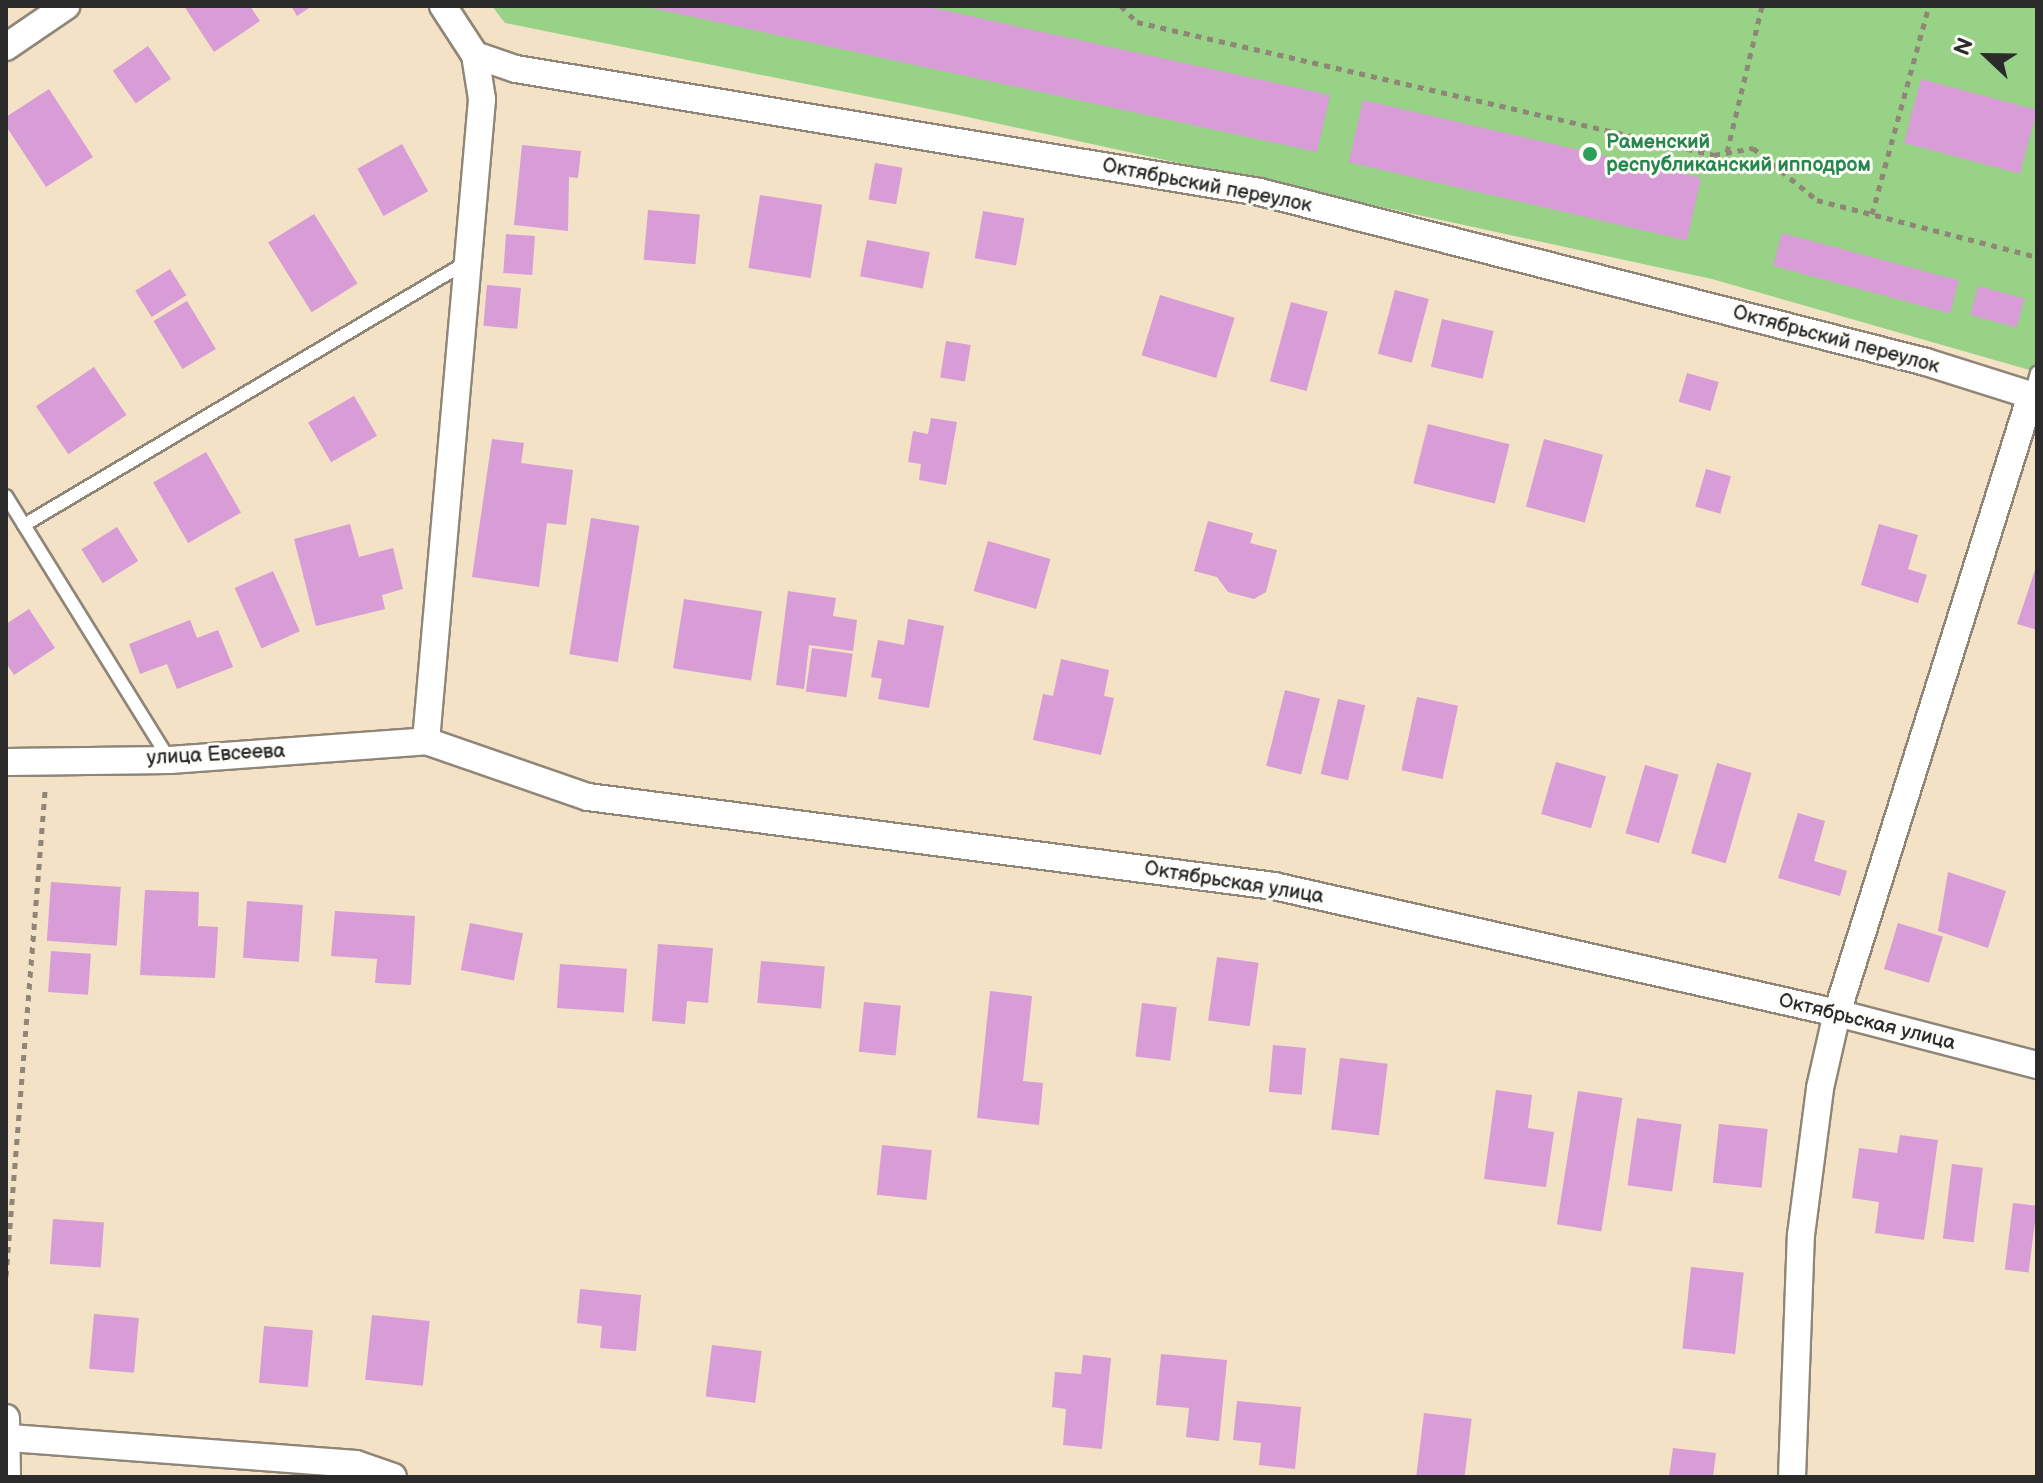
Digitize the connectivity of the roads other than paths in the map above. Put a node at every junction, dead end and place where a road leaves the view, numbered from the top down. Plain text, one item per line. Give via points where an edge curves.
1 (66, 6) edge
2 (443, 6) edge
3 (6, 47) edge
4 (475, 55) junction
5 (470, 260) junction
6 (2035, 389) edge
7 (8, 505) edge
8 (24, 525) junction
9 (426, 741) junction
10 (170, 760) junction
11 (6, 762) edge
12 (1837, 1013) junction
13 (2037, 1065) edge
14 (8, 1428) edge
15 (7, 1477) edge
16 (393, 1477) edge
17 (1792, 1477) edge

1 - 3 street
2 - 4 street
4 - 5 street via 482,99
4 - 6 street, Октябрьский переулок via 516,69 1260,192
5 - 8 lane
5 - 9 street
6 - 12 street
7 - 8 lane
8 - 10 lane
9 - 10 street, улица Евсеева
9 - 12 street, Октябрьская улица via 588,797 1274,886
10 - 11 street, улица Евсеева
12 - 13 street, Октябрьская улица
12 - 17 street via 1811,1134 1801,1235
14 - 15 street
14 - 16 street via 356,1464

